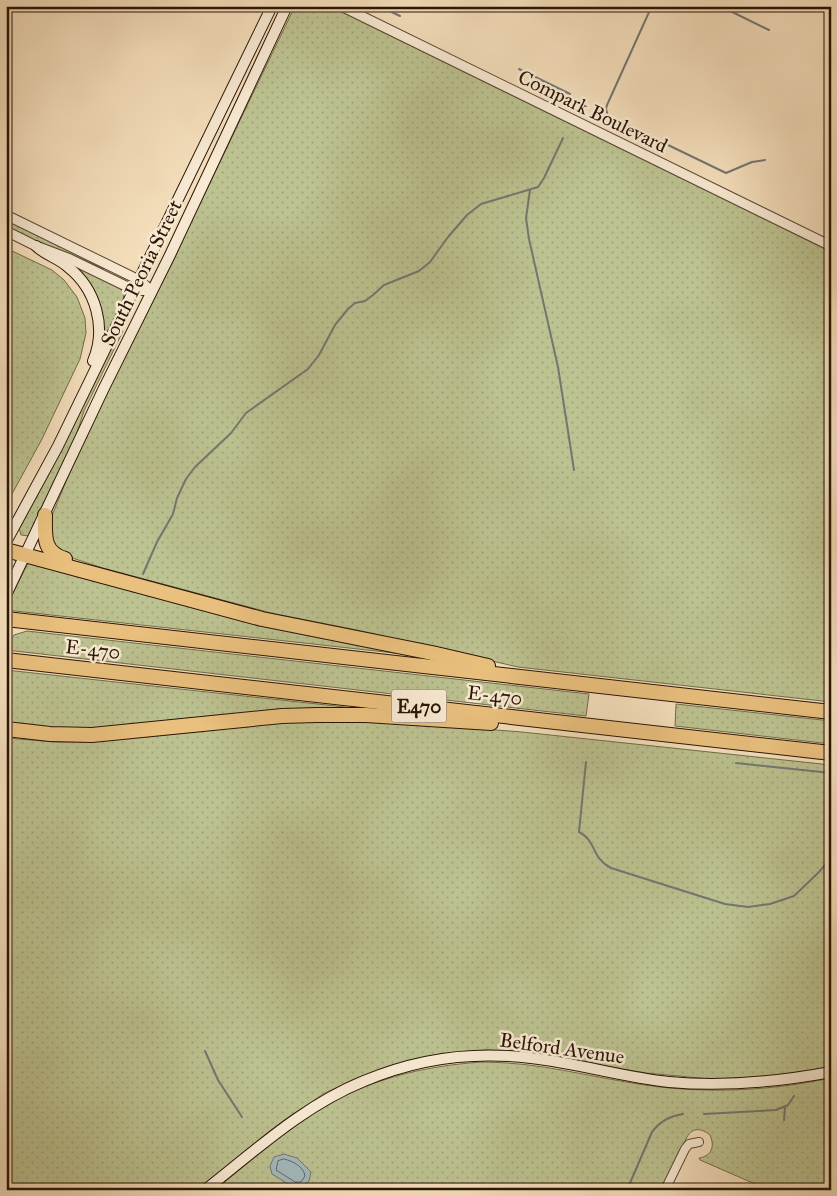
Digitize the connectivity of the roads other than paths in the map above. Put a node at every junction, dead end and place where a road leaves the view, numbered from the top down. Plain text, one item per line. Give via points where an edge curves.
1 (272, 6) edge
2 (287, 6) edge
3 (340, 6) edge
4 (6, 215) edge
5 (6, 232) edge
6 (36, 246) junction
7 (831, 246) edge
8 (139, 280) junction
9 (134, 290) junction
10 (152, 291) junction
11 (86, 390) junction
12 (45, 515) junction
13 (6, 542) edge
14 (6, 550) edge
15 (26, 554) junction
16 (92, 572) junction
17 (6, 595) edge
18 (12, 619) edge
19 (6, 660) edge
20 (554, 681) junction
21 (831, 712) edge
22 (576, 724) junction
23 (6, 729) edge
24 (27, 732) junction
25 (6, 734) edge
26 (831, 753) edge
27 (831, 1072) edge
28 (699, 1142) dead end
29 (205, 1190) edge
30 (665, 1190) edge

1 - 8 main road, South Peoria Street
2 - 10 main road, South Peoria Street
3 - 7 street, Compark Boulevard
4 - 8 street
5 - 6 street
6 - 9 street via 65,256
6 - 11 main road via 77,275 87,287 94,304 98,338 96,353 86,375
8 - 9 main road, South Peoria Street
8 - 10 street
9 - 10 street
9 - 11 main road, South Peoria Street
10 - 12 main road, South Peoria Street
11 - 13 main road, South Peoria Street
12 - 15 main road, South Peoria Street
12 - 16 highway via 45,538 50,550
14 - 15 highway
15 - 16 highway
15 - 17 main road, South Peoria Street
16 - 20 highway via 262,618
18 - 20 highway, E-470 / E470
19 - 22 highway, E-470 / E470
20 - 21 highway, E-470 / E470
22 - 24 highway via 542,728 316,715 92,735
22 - 26 highway, E-470 / E470
23 - 24 highway
24 - 25 highway
27 - 29 main road, Belford Avenue via 781,1081 714,1084 652,1080 518,1056 476,1056 426,1062 381,1074 319,1103
28 - 30 street via 685,1149

